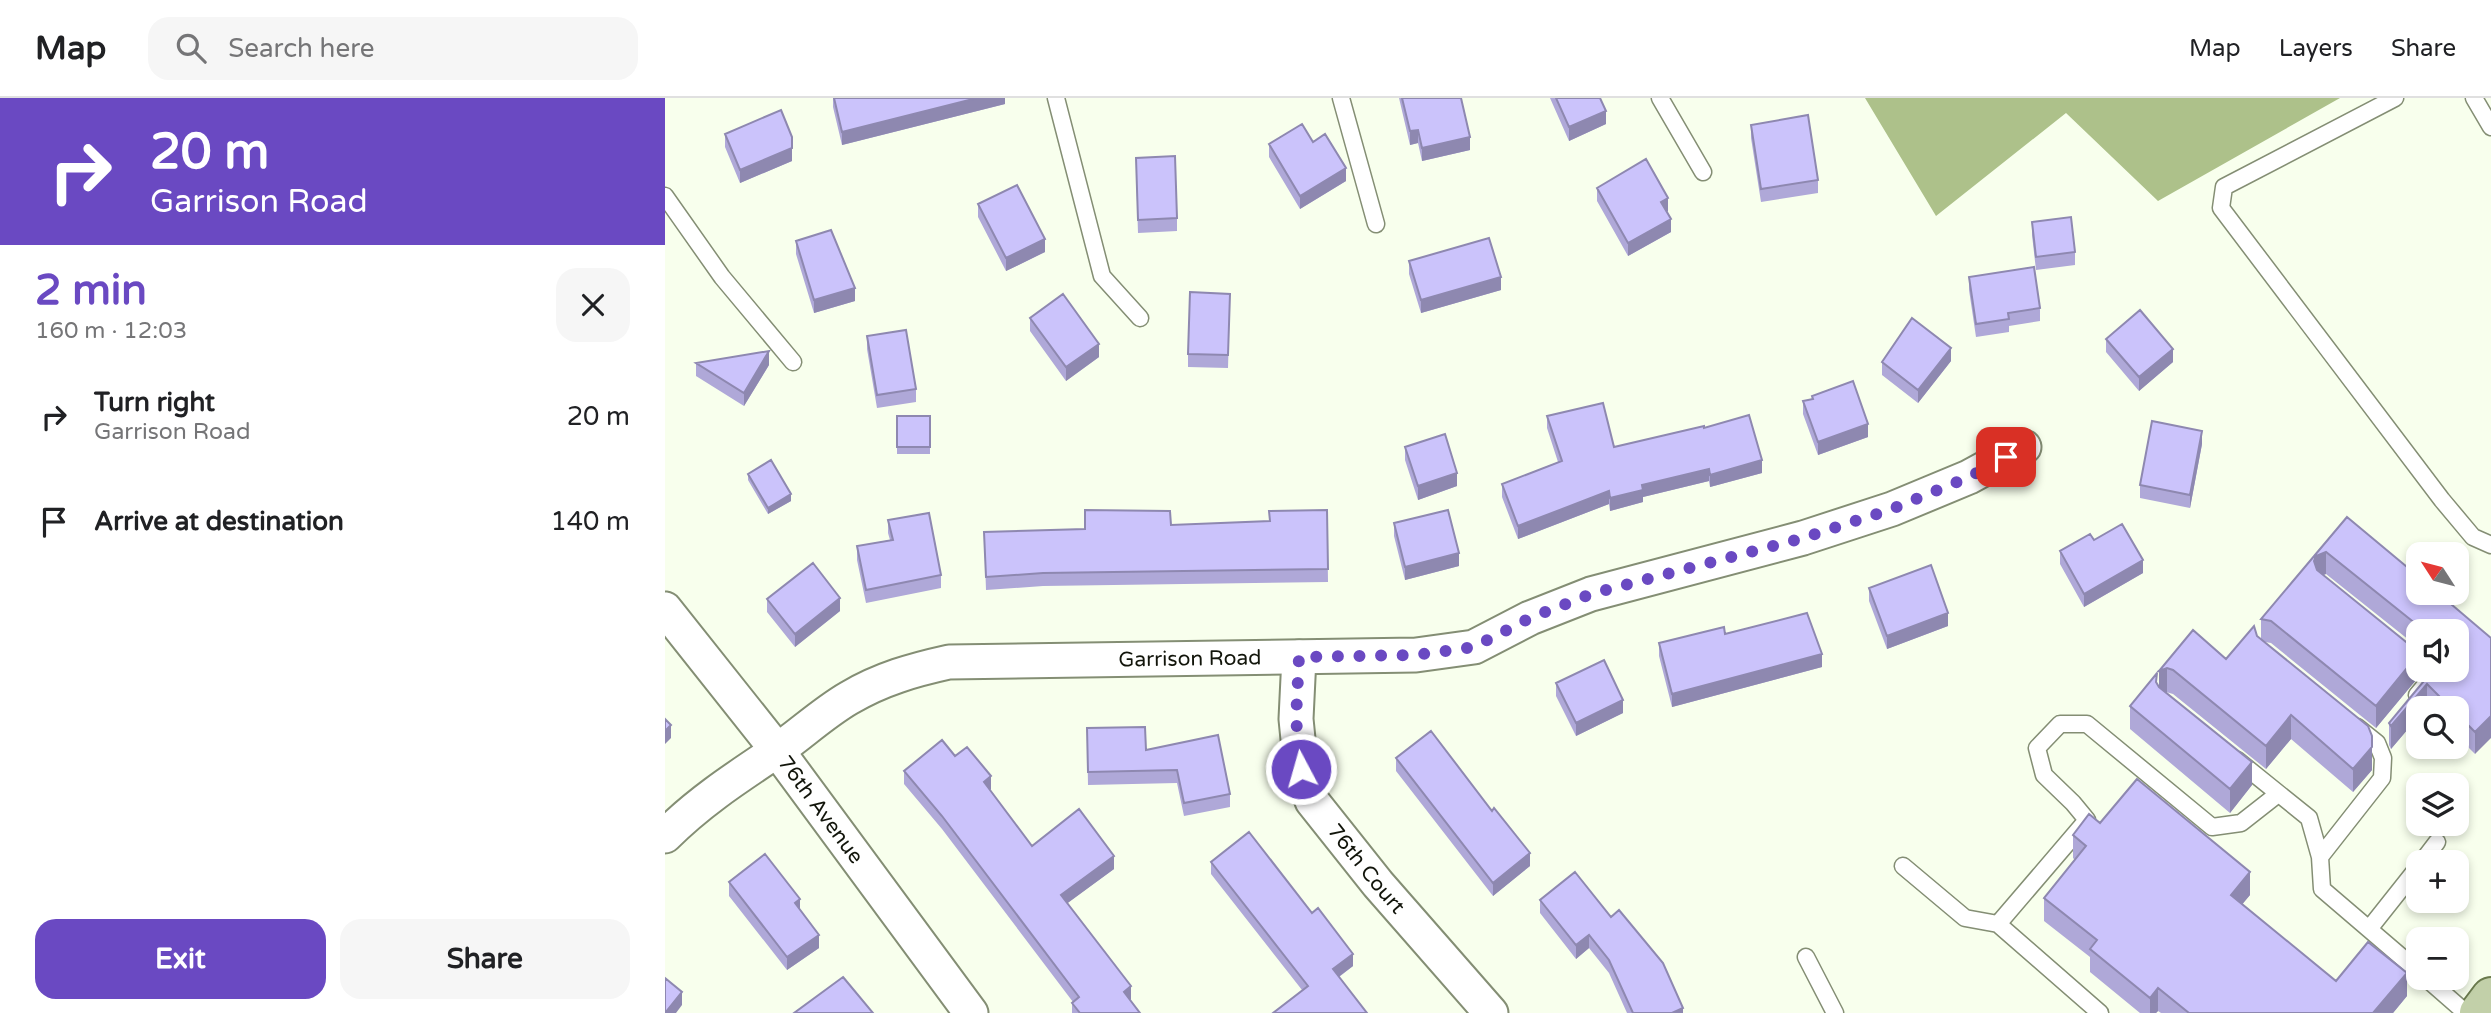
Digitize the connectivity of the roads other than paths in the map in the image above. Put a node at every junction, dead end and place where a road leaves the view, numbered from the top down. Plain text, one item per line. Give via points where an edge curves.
1 (1056, 98) edge
2 (1341, 98) edge
3 (1660, 98) edge
4 (2395, 98) edge
5 (2474, 98) edge
6 (2491, 127) edge
7 (1703, 172) dead end
8 (665, 195) edge
9 (1376, 224) dead end
10 (1140, 318) dead end
11 (793, 362) dead end
12 (2024, 447) dead end
13 (2491, 545) edge
14 (665, 609) edge
15 (1299, 657) junction
16 (2427, 682) edge
17 (2417, 696) edge
18 (2346, 718) edge
19 (777, 750) junction
20 (2228, 752) edge
21 (2278, 794) junction
22 (665, 836) edge
23 (2437, 842) dead end
24 (2431, 850) edge
25 (2320, 857) junction
26 (1903, 866) dead end
27 (2406, 882) edge
28 (1999, 924) junction
29 (2368, 929) junction
30 (1806, 957) dead end
31 (2406, 961) edge
32 (2440, 990) edge
33 (2491, 997) edge
34 (971, 1013) edge
35 (1491, 1013) edge
36 (1835, 1013) edge
37 (2100, 1013) edge
38 (2466, 1013) edge
39 (2479, 1013) edge

1 - 10 lane via 1102,276
2 - 9 lane
3 - 7 lane
4 - 13 lane via 2224,187 2221,208 2442,500 2473,537
5 - 6 lane
8 - 11 lane via 722,277
12 - 15 street, Garrison Road via 1969,477 1892,509 1803,538 1591,594 1474,647 1416,655
14 - 19 street, 76th Avenue
15 - 19 street, Garrison Road via 949,662 899,673 848,698
15 - 35 street, 76th Court via 1296,719 1301,769 1312,801
16 - 17 lane
18 - 25 lane via 2381,738 2382,778
19 - 22 street, Garrison Road via 689,812
19 - 34 street, 76th Avenue
20 - 21 lane
21 - 25 lane via 2309,818
21 - 28 lane via 2241,823 2212,827 2087,724 2060,724 2037,748 2044,775 2087,820
23 - 24 lane
25 - 29 lane via 2322,889
26 - 28 lane via 1965,918
27 - 29 lane
28 - 37 lane
29 - 31 lane
30 - 36 lane
32 - 38 lane
33 - 39 main road

